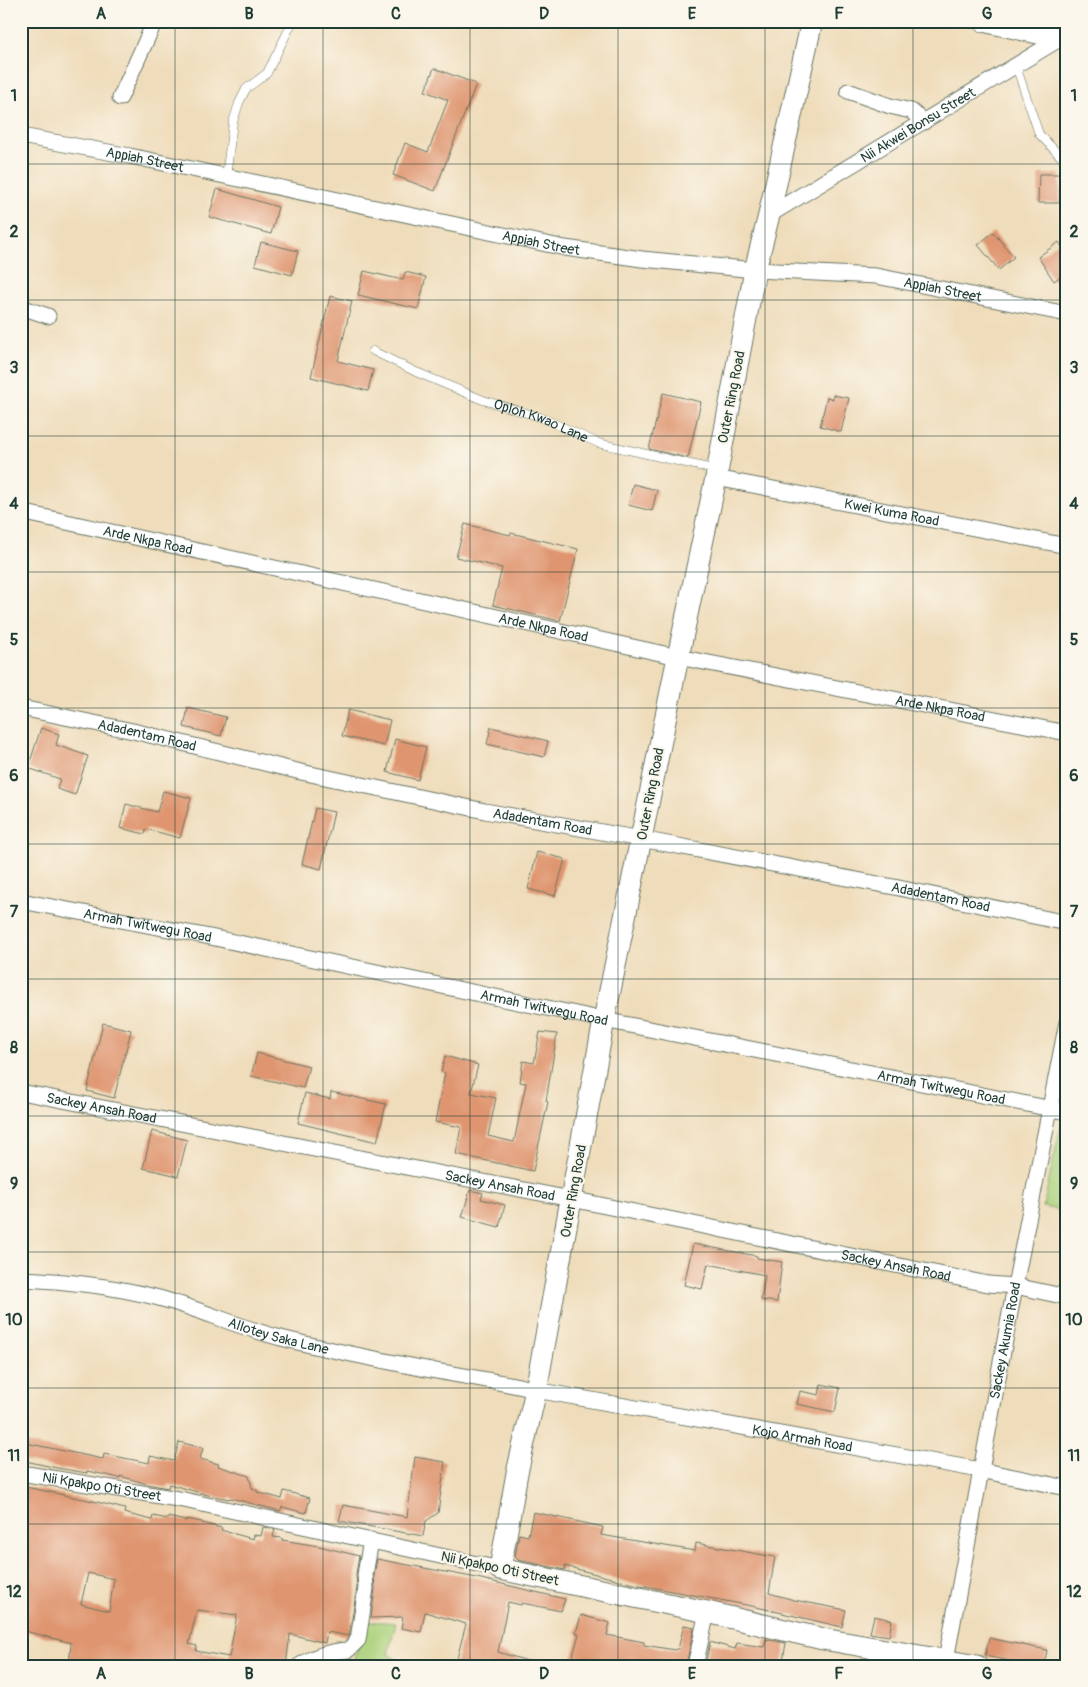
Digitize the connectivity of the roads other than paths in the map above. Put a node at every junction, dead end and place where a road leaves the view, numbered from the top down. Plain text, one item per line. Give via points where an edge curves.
1 (156, 21) edge
2 (292, 21) edge
3 (812, 21) edge
4 (983, 21) edge
5 (1064, 37) edge
6 (1016, 66) junction
7 (848, 91) dead end
8 (120, 98) dead end
9 (924, 122) junction
10 (21, 136) edge
11 (1067, 163) edge
12 (226, 176) junction
13 (769, 215) junction
14 (755, 270) junction
15 (21, 308) edge
16 (1067, 314) edge
17 (48, 316) dead end
18 (373, 351) dead end
19 (717, 474) junction
20 (21, 512) edge
21 (1067, 546) edge
22 (678, 657) junction
23 (21, 708) edge
24 (1067, 733) edge
25 (641, 839) junction
26 (21, 901) edge
27 (1067, 923) edge
28 (604, 1020) junction
29 (1067, 1022) edge
30 (21, 1092) edge
31 (1049, 1109) junction
32 (1067, 1112) edge
33 (571, 1199) junction
34 (21, 1279) edge
35 (1015, 1286) junction
36 (1067, 1296) edge
37 (536, 1390) junction
38 (980, 1470) junction
39 (21, 1473) edge
40 (1067, 1488) edge
41 (371, 1540) junction
42 (500, 1569) junction
43 (707, 1612) junction
44 (946, 1660) junction
45 (299, 1666) edge
46 (695, 1666) edge
47 (977, 1666) edge

1 - 8 street
2 - 12 lane via 267,73 246,89 239,103 233,122
3 - 13 street, Outer Ring Road
4 - 5 street
5 - 6 street, Nii Akwei Bonsu Street
6 - 9 street, Nii Akwei Bonsu Street
6 - 11 lane via 1040,134
7 - 9 street via 911,111
9 - 13 street, Nii Akwei Bonsu Street
10 - 12 street, Appiah Street
12 - 14 street, Appiah Street via 565,248
13 - 14 street, Outer Ring Road
14 - 16 street, Appiah Street via 876,276
14 - 19 street, Outer Ring Road
15 - 17 street
18 - 19 lane, Oploh Kwao Lane via 483,400 540,418 598,443
19 - 21 street, Kwei Kuma Road
19 - 22 street, Outer Ring Road
20 - 22 street, Arde Nkpa Road
22 - 24 street, Arde Nkpa Road
22 - 25 street, Outer Ring Road
23 - 25 street, Adadentam Road via 485,812
25 - 27 street, Adadentam Road
25 - 28 street, Outer Ring Road
26 - 28 street, Armah Twitwegu Road via 210,937
28 - 31 street, Armah Twitwegu Road
28 - 33 street, Outer Ring Road
29 - 31 street, Sackey Akumia Road
30 - 33 street, Sackey Ansah Road
31 - 32 street, Armah Twitwegu Road
31 - 35 street, Sackey Akumia Road
33 - 35 street, Sackey Ansah Road via 988,1284
33 - 37 street, Outer Ring Road
34 - 37 street, Allotey Saka Lane via 107,1286 161,1299 264,1334
35 - 36 street, Sackey Ansah Road
35 - 38 street, Sackey Akumia Road
37 - 38 street, Kojo Armah Road
37 - 42 street, Outer Ring Road
38 - 40 street, Kojo Armah Road
38 - 44 street, Sackey Akumia Road
39 - 41 street, Nii Kpakpo Oti Street via 184,1500
41 - 42 street, Nii Kpakpo Oti Street
41 - 45 street via 358,1640 348,1650 332,1651
42 - 43 street, Nii Kpakpo Oti Street
43 - 44 street, Nii Kpakpo Oti Street via 823,1639
43 - 46 street
44 - 47 street, Nii Kpakpo Oti Street

